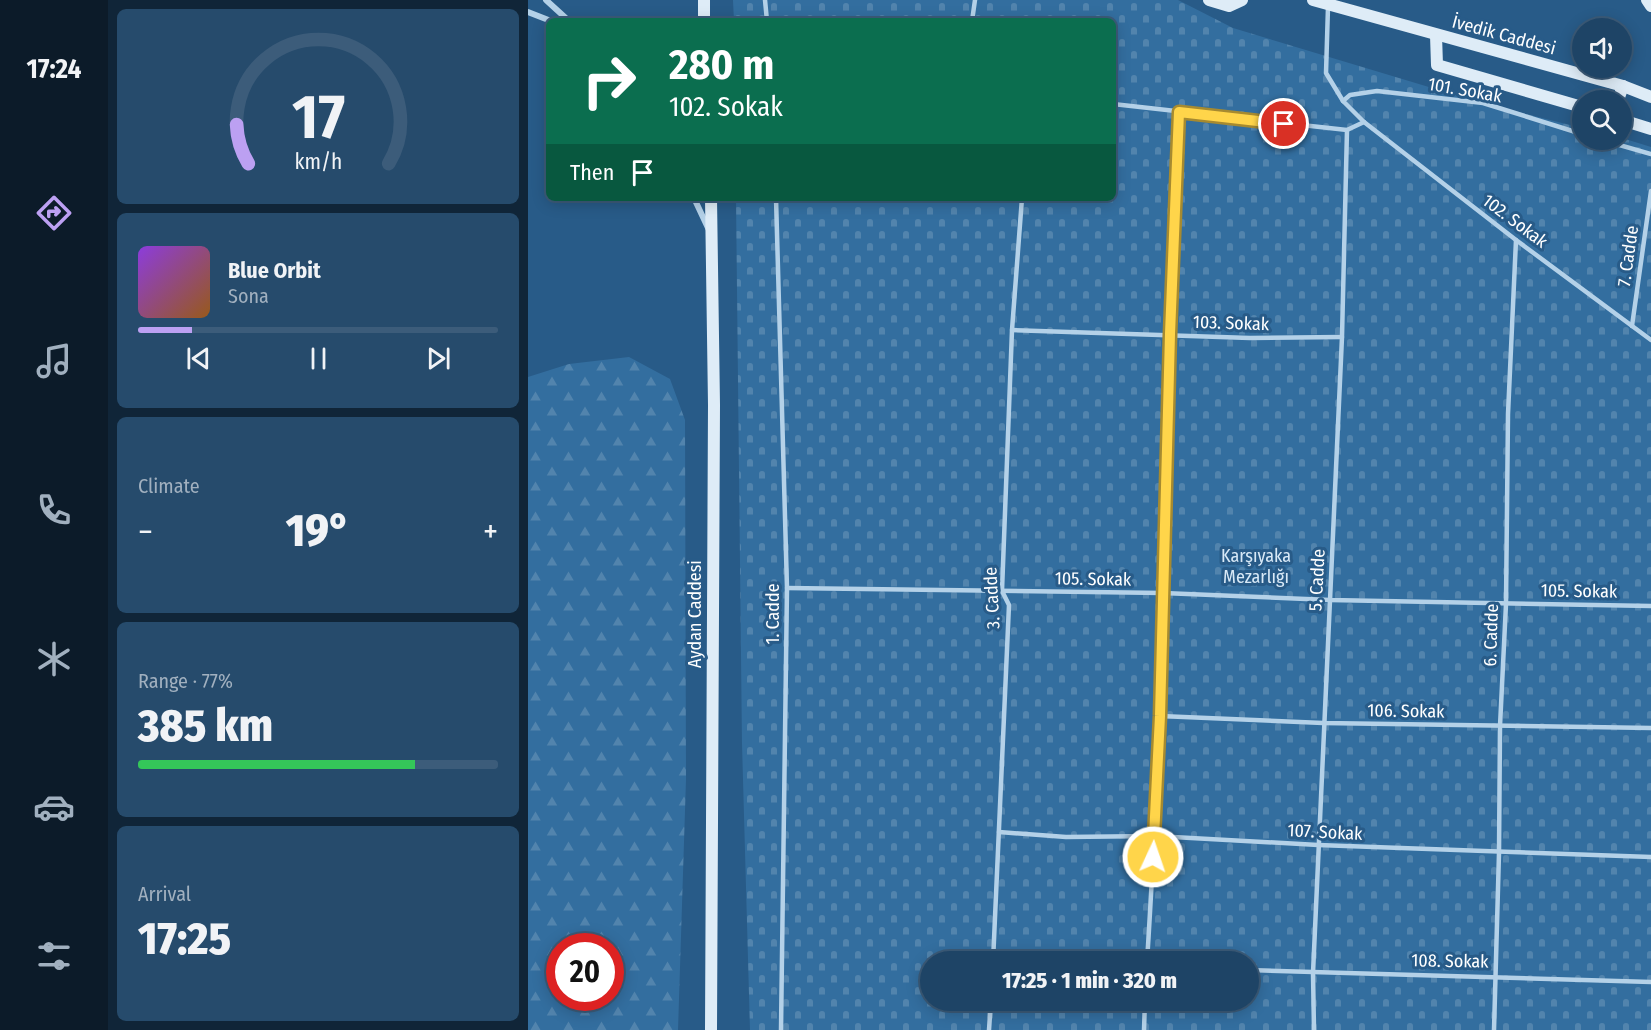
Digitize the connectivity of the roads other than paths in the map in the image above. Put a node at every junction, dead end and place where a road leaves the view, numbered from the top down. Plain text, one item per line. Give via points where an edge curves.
1 (546, 0) edge
2 (704, 0) edge
3 (765, 0) edge
4 (975, 0) edge
5 (1209, 0) edge
6 (1242, 0) edge
7 (1313, 0) edge
8 (1647, 0) edge
9 (1328, 4) junction
10 (1651, 6) edge
11 (528, 12) edge
12 (565, 18) edge
13 (704, 18) edge
14 (767, 18) edge
15 (972, 18) edge
16 (546, 19) edge
17 (1436, 35) junction
18 (1623, 86) junction
19 (1622, 90) edge
20 (1651, 97) edge
21 (1342, 101) junction
22 (1572, 104) edge
23 (1116, 105) edge
24 (1179, 112) junction
25 (1364, 122) junction
26 (1632, 123) edge
27 (1651, 129) edge
28 (1347, 130) junction
29 (1572, 131) edge
30 (1632, 149) edge
31 (1651, 154) edge
32 (1651, 191) edge
33 (695, 201) edge
34 (711, 201) edge
35 (776, 201) edge
36 (1022, 201) edge
37 (712, 236) junction
38 (1516, 240) junction
39 (1632, 326) junction
40 (1012, 330) junction
41 (1170, 334) junction
42 (1342, 337) junction
43 (1651, 340) edge
44 (787, 588) junction
45 (1002, 591) junction
46 (1162, 593) junction
47 (1330, 600) junction
48 (1506, 604) junction
49 (1651, 606) edge
50 (1160, 716) junction
51 (1323, 723) junction
52 (1500, 726) junction
53 (1651, 728) edge
54 (999, 832) junction
55 (1155, 836) junction
56 (1318, 845) junction
57 (1499, 853) junction
58 (1651, 857) edge
59 (993, 951) edge
60 (1148, 951) edge
61 (1259, 971) edge
62 (1313, 973) junction
63 (1496, 976) junction
64 (1651, 982) edge
65 (991, 1011) edge
66 (1145, 1011) edge
67 (711, 1030) edge
68 (781, 1030) edge
69 (990, 1030) edge
70 (1144, 1030) edge
71 (1314, 1030) edge
72 (1494, 1030) edge

1 - 12 street
2 - 13 street
3 - 14 lane
4 - 15 lane
5 - 6 street via 1229,6
7 - 9 street, İvedik Caddesi
8 - 10 street
9 - 17 street, İvedik Caddesi
9 - 21 lane, 102. Sokak via 1326,73
11 - 16 street
17 - 18 street, İvedik Caddesi
17 - 22 street via 1437,65
18 - 19 street
18 - 20 street, İvedik Caddesi
21 - 25 lane, 102. Sokak
21 - 29 lane, 101. Sokak via 1350,95 1377,91 1482,103
23 - 24 lane
24 - 28 lane
24 - 41 lane
25 - 28 lane
25 - 38 lane, 102. Sokak
26 - 27 street
28 - 42 lane, 5. Cadde
30 - 31 lane
32 - 39 lane, 7. Cadde
33 - 37 street
34 - 37 street, Aydan Caddesi
35 - 44 lane, 1. Cadde
36 - 40 lane, 3. Cadde
37 - 67 street, Aydan Caddesi
38 - 39 lane, 102. Sokak
38 - 48 lane, 6. Cadde via 1508,414
39 - 43 lane, 102. Sokak
40 - 41 lane, 103. Sokak
40 - 45 lane, 3. Cadde
41 - 42 lane, 103. Sokak
41 - 46 lane
42 - 47 lane, 5. Cadde
44 - 45 lane, 105. Sokak
44 - 68 lane, 1. Cadde
45 - 46 lane, 105. Sokak
45 - 54 lane, 3. Cadde via 1009,604
46 - 47 lane, 105. Sokak
46 - 50 lane
47 - 48 lane, 105. Sokak
47 - 51 lane, 5. Cadde
48 - 49 lane, 105. Sokak
48 - 52 lane, 6. Cadde
50 - 51 lane, 106. Sokak
50 - 55 lane
51 - 52 lane, 106. Sokak
51 - 56 lane, 5. Cadde
52 - 53 lane, 106. Sokak
52 - 57 lane, 6. Cadde
54 - 55 lane, 107. Sokak via 1066,837
54 - 59 lane, 3. Cadde
55 - 56 lane, 107. Sokak
55 - 60 lane
56 - 57 lane, 107. Sokak
56 - 62 lane, 5. Cadde
57 - 58 lane, 107. Sokak
57 - 63 lane, 6. Cadde
61 - 62 lane, 108. Sokak
62 - 63 lane, 108. Sokak
62 - 71 lane, 5. Cadde
63 - 64 lane, 108. Sokak
63 - 72 lane, 6. Cadde
65 - 69 lane
66 - 70 lane

